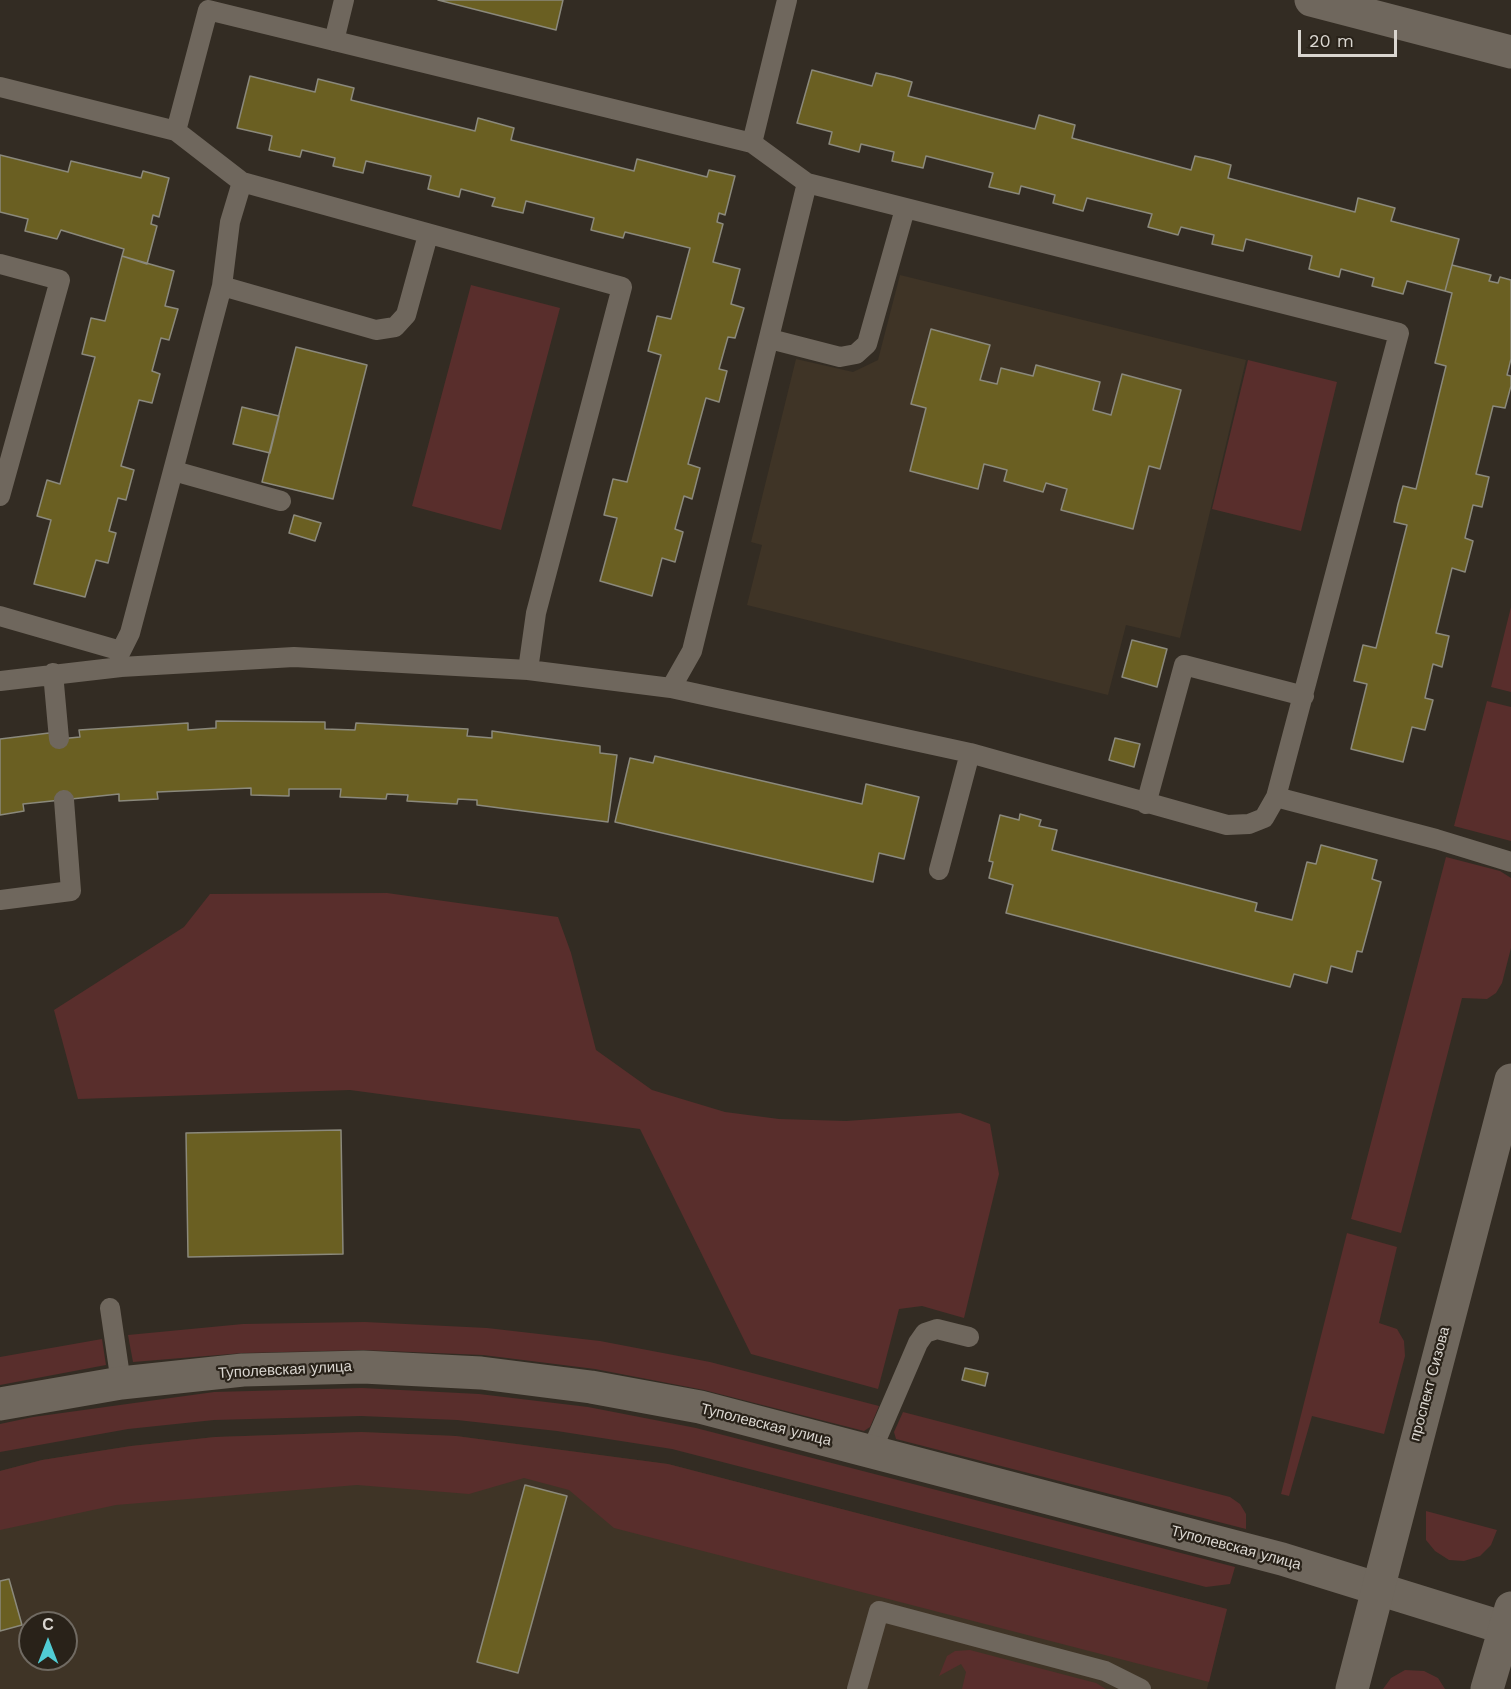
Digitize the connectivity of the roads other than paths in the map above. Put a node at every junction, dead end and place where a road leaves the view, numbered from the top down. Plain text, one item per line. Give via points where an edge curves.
1 (344, 0) edge
2 (787, 0) edge
3 (1311, 0) edge
4 (334, 41) junction
5 (1511, 52) edge
6 (0, 87) edge
7 (176, 131) junction
8 (752, 143) junction
9 (242, 182) junction
10 (807, 183) junction
11 (905, 209) junction
12 (428, 235) junction
13 (0, 264) edge
14 (222, 286) junction
15 (770, 339) junction
16 (174, 471) junction
17 (3, 472) edge
18 (0, 496) edge
19 (281, 501) dead end
20 (0, 616) edge
21 (121, 659) junction
22 (528, 670) junction
23 (53, 673) junction
24 (0, 681) edge
25 (671, 688) junction
26 (1304, 696) junction
27 (58, 739) dead end
28 (970, 753) junction
29 (1276, 797) junction
30 (64, 800) dead end
31 (1146, 804) junction
32 (1511, 862) edge
33 (939, 870) dead end
34 (0, 900) edge
35 (1511, 1080) edge
36 (110, 1308) dead end
37 (969, 1337) dead end
38 (121, 1383) junction
39 (0, 1404) edge
40 (871, 1452) junction
41 (1377, 1589) junction
42 (1509, 1622) edge
43 (857, 1689) edge
44 (1141, 1689) edge
45 (1352, 1689) edge
46 (1487, 1689) edge

1 - 4 lane
2 - 8 lane
3 - 5 street
4 - 7 lane via 208,10
4 - 8 lane
6 - 7 lane
7 - 9 lane
8 - 10 lane
9 - 12 lane
9 - 14 lane via 230,222
10 - 11 lane
10 - 15 lane
11 - 15 lane via 867,344 856,354 840,357
11 - 26 lane via 1399,333
12 - 14 lane via 406,315 395,327 376,330
12 - 22 lane via 622,287 536,613
13 - 17 lane via 60,280
14 - 16 lane
15 - 25 lane via 692,651
16 - 19 lane
16 - 21 lane
17 - 18 lane
20 - 21 lane
21 - 22 lane via 294,657
21 - 23 lane
22 - 25 lane
23 - 24 lane
23 - 27 lane
25 - 28 lane
26 - 29 lane
26 - 31 lane via 1184,665
28 - 31 lane
28 - 33 lane
29 - 31 lane via 1264,818 1249,824 1227,825
29 - 32 lane
30 - 34 lane via 71,891
35 - 41 street, проспект Сизова
36 - 38 lane
37 - 40 lane via 937,1329 925,1333
38 - 39 street, Туполевская улица
38 - 40 street, Туполевская улица via 243,1370 363,1366 481,1373 591,1387 700,1407
40 - 41 street, Туполевская улица via 1282,1559
41 - 42 street, Туполевская улица
41 - 45 street, проспект Сизова
42 - 46 street
43 - 44 lane via 879,1611 1105,1671

